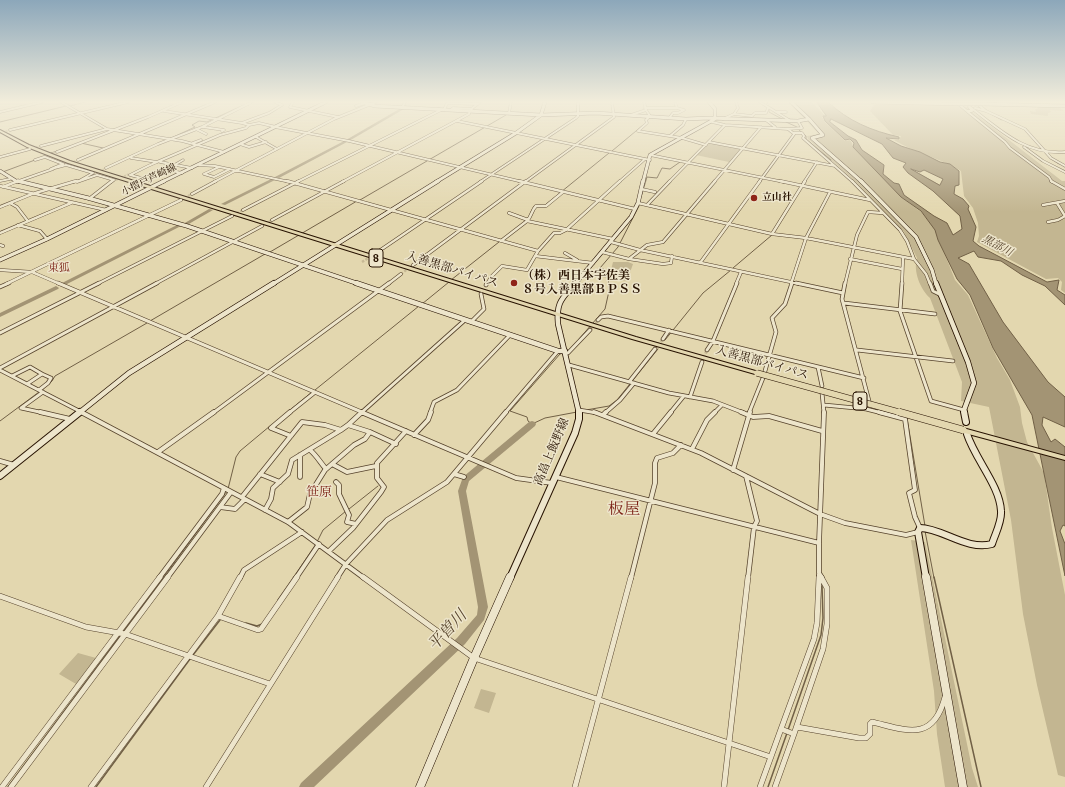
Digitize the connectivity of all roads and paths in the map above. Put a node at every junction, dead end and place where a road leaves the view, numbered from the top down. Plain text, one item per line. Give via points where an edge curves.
1 (14, 139) edge
2 (69, 139) edge
3 (91, 139) edge
4 (130, 139) edge
5 (170, 139) joint
6 (211, 139) edge
7 (252, 139) edge
8 (259, 139) edge
9 (298, 139) edge
10 (332, 139) edge
11 (385, 139) edge
12 (424, 139) edge
13 (507, 139) edge
14 (545, 139) joint
15 (585, 139) edge
16 (681, 139) edge
17 (684, 139) edge
18 (712, 139) edge
19 (751, 139) edge
20 (791, 139) edge
21 (805, 139) edge
22 (813, 139) edge
23 (1001, 139) edge
24 (1014, 139) edge
25 (1034, 139) edge
26 (201, 140) dead end
27 (1017, 141) junction
28 (266, 142) junction
29 (709, 142) junction
30 (192, 143) junction
31 (240, 144) junction
32 (197, 145) junction
33 (576, 145) junction
34 (706, 145) junction
35 (41, 146) tunnel mouth
36 (370, 146) junction
37 (30, 149) tunnel mouth
38 (277, 149) junction
39 (743, 149) junction
40 (57, 152) tunnel mouth
41 (224, 152) junction
42 (1046, 152) junction
43 (1065, 152) edge
44 (397, 153) junction
45 (650, 155) junction
46 (779, 155) junction
47 (0, 157) edge
48 (44, 157) dead end
49 (128, 158) junction
50 (644, 159) junction
51 (78, 160) tunnel mouth
52 (183, 160) dead end
53 (650, 160) junction
54 (158, 162) junction
55 (817, 162) junction
56 (688, 163) junction
57 (68, 164) tunnel mouth
58 (176, 164) junction
59 (199, 164) junction
60 (148, 166) junction
61 (836, 166) junction
62 (1065, 166) edge
63 (219, 167) junction
64 (106, 168) tunnel mouth
65 (192, 168) junction
66 (459, 168) junction
67 (51, 169) junction
68 (230, 169) junction
69 (166, 170) junction
70 (236, 170) junction
71 (0, 171) edge
72 (725, 171) junction
73 (1065, 172) edge
74 (97, 173) tunnel mouth
75 (182, 173) junction
76 (129, 174) tunnel mouth
77 (492, 175) junction
78 (761, 178) junction
79 (10, 179) junction
80 (116, 180) tunnel mouth
81 (0, 181) edge
82 (16, 181) junction
83 (77, 182) junction
84 (525, 183) junction
85 (295, 184) junction
86 (802, 186) junction
87 (1, 187) edge
88 (104, 188) junction
89 (152, 188) junction
90 (50, 189) junction
91 (1065, 190) edge
92 (642, 191) junction
93 (325, 192) junction
94 (563, 192) junction
95 (655, 192) dead end
96 (830, 192) junction
97 (32, 194) junction
98 (192, 194) tunnel mouth
99 (88, 198) junction
100 (182, 200) tunnel mouth
101 (598, 200) junction
102 (872, 201) junction
103 (1065, 201) edge
104 (10, 203) junction
105 (72, 203) junction
106 (77, 203) junction
107 (638, 203) junction
108 (1057, 203) junction
109 (647, 205) junction
110 (1043, 205) dead end
111 (113, 206) junction
112 (0, 208) edge
113 (635, 209) junction
114 (106, 210) junction
115 (243, 210) tunnel mouth
116 (391, 210) junction
117 (509, 213) dead end
118 (687, 214) junction
119 (884, 214) junction
120 (150, 216) junction
121 (232, 216) tunnel mouth
122 (1065, 217) edge
123 (27, 220) junction
124 (272, 220) tunnel mouth
125 (425, 220) junction
126 (527, 220) junction
127 (1048, 222) dead end
128 (729, 224) junction
129 (18, 225) junction
130 (262, 226) tunnel mouth
131 (461, 230) junction
132 (566, 230) junction
133 (201, 231) junction
134 (0, 233) edge
135 (772, 234) junction
136 (806, 238) junction
137 (47, 239) junction
138 (501, 241) junction
139 (612, 241) junction
140 (232, 242) junction
141 (335, 245) junction
142 (854, 248) junction
143 (640, 250) junction
144 (379, 251) tunnel mouth
145 (538, 251) junction
146 (602, 252) junction
147 (565, 253) dead end
148 (535, 256) junction
149 (672, 256) junction
150 (903, 257) junction
151 (629, 259) junction
152 (850, 259) junction
153 (914, 259) junction
154 (0, 260) edge
155 (578, 261) junction
156 (593, 263) junction
157 (700, 263) junction
158 (303, 265) junction
159 (413, 265) tunnel mouth
160 (0, 270) edge
161 (902, 270) junction
162 (32, 272) junction
163 (741, 272) junction
164 (401, 274) tunnel mouth
165 (792, 282) junction
166 (486, 285) dead end
167 (0, 287) edge
168 (378, 291) junction
169 (80, 292) junction
170 (843, 293) junction
171 (481, 294) dead end
172 (939, 294) junction
173 (844, 303) junction
174 (113, 306) junction
175 (900, 311) junction
176 (556, 314) junction
177 (935, 314) dead end
178 (465, 320) junction
179 (598, 320) tunnel mouth
180 (471, 322) junction
181 (590, 330) tunnel mouth
182 (669, 330) junction
183 (0, 333) edge
184 (510, 335) junction
185 (186, 337) junction
186 (663, 339) tunnel mouth
187 (713, 341) junction
188 (654, 349) tunnel mouth
189 (707, 350) tunnel mouth
190 (857, 350) junction
191 (558, 351) junction
192 (565, 352) junction
193 (770, 355) junction
194 (917, 357) junction
195 (953, 361) dead end
196 (702, 362) tunnel mouth
197 (569, 365) junction
198 (818, 367) junction
199 (0, 369) edge
200 (765, 371) dead end
201 (267, 372) junction
202 (42, 374) junction
203 (12, 376) junction
204 (763, 378) dead end
205 (864, 378) junction
206 (632, 383) junction
207 (28, 384) junction
208 (822, 386) dead end
209 (41, 391) junction
210 (314, 393) junction
211 (822, 394) dead end
212 (683, 397) junction
213 (690, 397) junction
214 (869, 401) dead end
215 (722, 405) junction
216 (824, 405) junction
217 (579, 410) junction
218 (964, 410) junction
219 (80, 411) junction
220 (361, 412) junction
221 (603, 415) junction
222 (749, 415) junction
223 (70, 419) junction
224 (966, 422) dead end
225 (348, 425) junction
226 (341, 430) junction
227 (406, 431) junction
228 (822, 431) junction
229 (370, 432) junction
230 (965, 432) junction
231 (414, 434) junction
232 (653, 434) junction
233 (291, 436) junction
234 (396, 444) junction
235 (681, 445) junction
236 (692, 449) junction
237 (310, 450) junction
238 (158, 452) junction
239 (300, 455) junction
240 (468, 457) junction
241 (1065, 458) edge
242 (0, 461) edge
243 (332, 464) junction
244 (14, 465) junction
245 (376, 466) junction
246 (326, 470) junction
247 (733, 470) junction
248 (260, 474) junction
249 (454, 474) junction
250 (0, 476) edge
251 (746, 476) junction
252 (300, 477) dead end
253 (464, 477) dead end
254 (554, 480) junction
255 (280, 482) junction
256 (336, 482) dead end
257 (224, 488) junction
258 (231, 492) junction
259 (244, 498) junction
260 (651, 502) junction
261 (220, 507) junction
262 (265, 510) junction
263 (820, 514) junction
264 (288, 522) junction
265 (356, 524) junction
266 (754, 527) junction
267 (919, 530) junction
268 (302, 532) junction
269 (818, 543) junction
270 (319, 544) junction
271 (329, 551) junction
272 (346, 564) junction
273 (819, 573) junction
274 (0, 596) edge
275 (218, 616) junction
276 (118, 633) junction
277 (125, 634) junction
278 (188, 656) junction
279 (474, 658) junction
280 (270, 684) junction
281 (946, 690) junction
282 (598, 700) junction
283 (797, 727) junction
284 (781, 729) junction
285 (794, 734) junction
286 (729, 744) junction
287 (770, 757) junction
288 (2, 787) edge
289 (11, 787) edge
290 (91, 787) edge
291 (206, 787) edge
292 (420, 787) edge
293 (575, 787) edge
294 (724, 787) edge
295 (760, 787) edge
296 (775, 787) edge
297 (963, 787) edge

1 - 89 highway, 入善黒部バイパス / 8 via 52,156
2 - 35 street
3 - 40 street
4 - 51 street
5 - 30 street
5 - 49 street
6 - 32 street
7 - 31 street, 小摺戸芦崎線
8 - 28 street
9 - 38 street
10 - 36 street
11 - 36 street
12 - 44 street
13 - 66 street
14 - 33 street
14 - 77 street
15 - 33 street
16 - 45 street
17 - 34 street
18 - 29 street
19 - 39 street
20 - 46 street
21 - 61 street
22 - 172 street via 873,192 916,237 932,270
23 - 91 street via 1049,177 1052,183
24 - 27 street
25 - 42 street
26 - 30 street
27 - 42 street via 1031,149
27 - 73 street via 1043,161
28 - 31 street via 249,146
28 - 38 street
29 - 34 street
29 - 39 street
30 - 32 street
31 - 41 street, 小摺戸芦崎線
32 - 41 street
32 - 54 street
33 - 50 street
33 - 84 street
34 - 56 street
36 - 44 street
36 - 85 street
37 - 47 street
38 - 70 street
39 - 46 street
39 - 72 street
41 - 59 street, 小摺戸芦崎線
42 - 43 street
42 - 62 street
44 - 66 street
44 - 93 street
45 - 53 street
45 - 56 street
46 - 55 street
46 - 78 street
48 - 67 street via 35,160 45,157 63,164
49 - 54 street
49 - 64 street
50 - 53 street
50 - 101 street
52 - 58 street
53 - 92 street
54 - 58 street
54 - 60 street
55 - 61 street
55 - 86 street
56 - 72 street
56 - 109 street
57 - 67 street
58 - 65 street
58 - 69 street
59 - 63 street
59 - 65 street, 小摺戸芦崎線
60 - 69 street via 130,175 147,180
60 - 76 street
61 - 102 street
63 - 68 street
63 - 68 street via 204,174 214,177
65 - 75 street, 小摺戸芦崎線
66 - 77 street
66 - 116 street
67 - 82 street
67 - 83 street via 66,165 93,173
68 - 70 street
69 - 75 street
70 - 85 street
70 - 98 street
71 - 79 street
72 - 78 street
72 - 118 street
74 - 83 street
75 - 89 street, 小摺戸芦崎線
77 - 84 street
77 - 125 street
78 - 86 street
78 - 128 street
79 - 81 street
79 - 82 street
80 - 88 street
82 - 87 street
82 - 90 street
83 - 88 street via 97,175 114,180
83 - 90 street
84 - 94 street
84 - 131 street
85 - 93 street
85 - 115 street
86 - 96 street
86 - 135 street
87 - 97 street
88 - 99 street
89 - 111 street, 小摺戸芦崎線
89 - 141 highway, 入善黒部バイパス / 8
90 - 97 street
90 - 99 street
92 - 95 street
92 - 107 street
93 - 116 street
93 - 124 street
94 - 101 street
94 - 126 street via 546,206 533,208 531,217
96 - 102 street
96 - 136 street
97 - 104 street
97 - 105 street
99 - 106 street
99 - 111 street
100 - 120 street
101 - 113 street
101 - 132 street
102 - 119 street
103 - 108 street
104 - 112 street
104 - 123 street via 17,207
105 - 106 street
105 - 123 street
106 - 114 street
107 - 109 street
107 - 113 street
108 - 110 street
108 - 122 street
109 - 118 street
111 - 114 street, 小摺戸芦崎線
111 - 120 street
113 - 139 street
114 - 137 street, 小摺戸芦崎線
116 - 125 street
116 - 141 street
117 - 126 street
118 - 128 street
118 - 143 street via 663,242 647,245
119 - 142 street via 868,212
119 - 153 street via 903,236
120 - 133 street
120 - 162 street
121 - 133 street
122 - 127 street
123 - 129 street
125 - 131 street
125 - 144 street
126 - 132 street
126 - 138 street
128 - 135 street
128 - 157 street
129 - 134 street
129 - 137 street via 40,231
130 - 140 street
131 - 138 street
131 - 159 street
132 - 139 street
132 - 145 street via 554,233
133 - 140 street
133 - 169 street
135 - 136 street
136 - 142 street
136 - 165 street
137 - 154 street, 小摺戸芦崎線
138 - 145 street
139 - 143 street
139 - 146 street
140 - 158 street
140 - 174 street
141 - 158 street
141 - 176 highway, 入善黒部バイパス / 8
142 - 150 street
142 - 152 street
143 - 149 street
143 - 151 street
145 - 148 street
146 - 151 street
146 - 156 street
147 - 155 street
148 - 155 street
148 - 166 street via 532,265 526,270 502,266
149 - 151 street via 671,263 663,264
149 - 157 street
150 - 153 street
150 - 161 street
152 - 161 street
152 - 170 street
153 - 172 street via 926,274 933,291
155 - 156 street
156 - 176 street via 562,300
157 - 163 street
158 - 168 street
158 - 185 street
160 - 162 street
161 - 175 street
162 - 167 street
162 - 169 street
163 - 165 street
163 - 187 street
164 - 168 street
165 - 170 street
165 - 193 street via 785,304 772,318 776,332
168 - 178 street
168 - 201 street
169 - 174 street
169 - 183 street
170 - 173 street
171 - 180 street via 484,309
172 - 218 street via 968,362 974,383
173 - 175 street
173 - 190 street
174 - 185 street
174 - 199 street
175 - 177 street
175 - 194 street
176 - 192 street, 高畠上飯野線
176 - 230 highway, 入善黒部バイパス / 8, bridge
178 - 180 street
178 - 220 street
179 - 182 street via 605,315
180 - 184 street
181 - 192 street
182 - 186 street
182 - 187 street
184 - 191 street
184 - 231 street via 457,390 434,402 428,420
185 - 201 street
185 - 219 street via 129,373
187 - 189 street
187 - 193 street
188 - 206 street
190 - 194 street
190 - 205 street
191 - 192 street
191 - 240 street
192 - 197 street, 高畠上飯野線
193 - 198 street
193 - 200 street
194 - 195 street
194 - 218 street via 931,401
196 - 213 street
197 - 206 street
197 - 217 street, 高畠上飯野線
198 - 205 street
198 - 208 street
199 - 203 street
201 - 210 street
201 - 238 street
202 - 203 street via 30,367
202 - 207 street
202 - 209 street via 51,378
203 - 207 street
204 - 222 street
205 - 214 street
206 - 212 street
206 - 221 street via 620,400
207 - 209 street
209 - 219 street
209 - 223 street via 21,408
210 - 220 street
210 - 233 street via 271,428
211 - 216 street
212 - 213 street
212 - 232 street
213 - 215 street via 713,400
215 - 222 street
215 - 236 street via 707,420
216 - 228 street
216 - 267 street via 867,408 905,419 915,490 909,493
217 - 221 street
217 - 254 street, 高畠上飯野線 via 575,433
218 - 224 street
219 - 223 street
219 - 238 street
220 - 225 street
220 - 227 street
221 - 232 street
222 - 228 street via 769,416
222 - 247 street
223 - 244 street
225 - 226 street
225 - 229 street
226 - 233 street via 302,422
226 - 237 street
227 - 231 street
227 - 234 street
228 - 263 street
229 - 234 street
229 - 243 street via 365,439
230 - 241 highway, 入善黒部バイパス / 8
230 - 267 street via 977,461 999,498 1000,520 992,544 988,547 978,546 924,528
231 - 240 street
232 - 235 street
233 - 248 street
234 - 245 street
235 - 236 street
235 - 260 street via 673,453 657,458
236 - 247 street
237 - 239 street
237 - 246 street
238 - 257 street
239 - 252 street
239 - 255 street via 292,460 288,474
240 - 249 street
240 - 254 street via 516,478
242 - 244 street
243 - 245 street via 348,472
243 - 246 street
244 - 250 street
245 - 265 street via 378,482 384,487
246 - 264 street via 310,494 307,507
247 - 251 street
248 - 255 street
248 - 259 street
249 - 253 street
249 - 272 street via 447,482 388,520
251 - 263 street
251 - 266 street via 757,521
254 - 260 street
254 - 279 street, 高畠上飯野線
255 - 262 street via 273,488 271,500
256 - 265 street via 349,515 347,522
257 - 258 street
257 - 276 street
258 - 259 street
258 - 261 street
259 - 261 street via 235,509
259 - 262 street
260 - 266 street
260 - 282 street
261 - 277 street
262 - 264 street
263 - 267 street via 845,523 906,535
263 - 269 street
264 - 268 street
265 - 271 street
266 - 269 street
266 - 286 street
267 - 281 street
268 - 270 street
268 - 275 street via 244,570
269 - 273 street
270 - 271 street
270 - 275 street via 261,629 230,622
271 - 272 street
272 - 279 street
272 - 280 street
273 - 283 street via 827,588 827,624 823,649
273 - 284 street via 814,639
274 - 276 street via 86,627
275 - 278 street
276 - 277 street
276 - 288 street
277 - 278 street
277 - 289 street
278 - 280 street
278 - 290 street
279 - 282 street
279 - 292 street, 高畠上飯野線
280 - 291 street
281 - 283 street via 944,702 933,721 924,728 912,731 872,722 870,734 866,738 859,738
281 - 297 street
282 - 286 street
282 - 293 street
283 - 285 street
284 - 285 street
284 - 287 street
285 - 296 street
286 - 287 street
286 - 294 street
287 - 295 street

